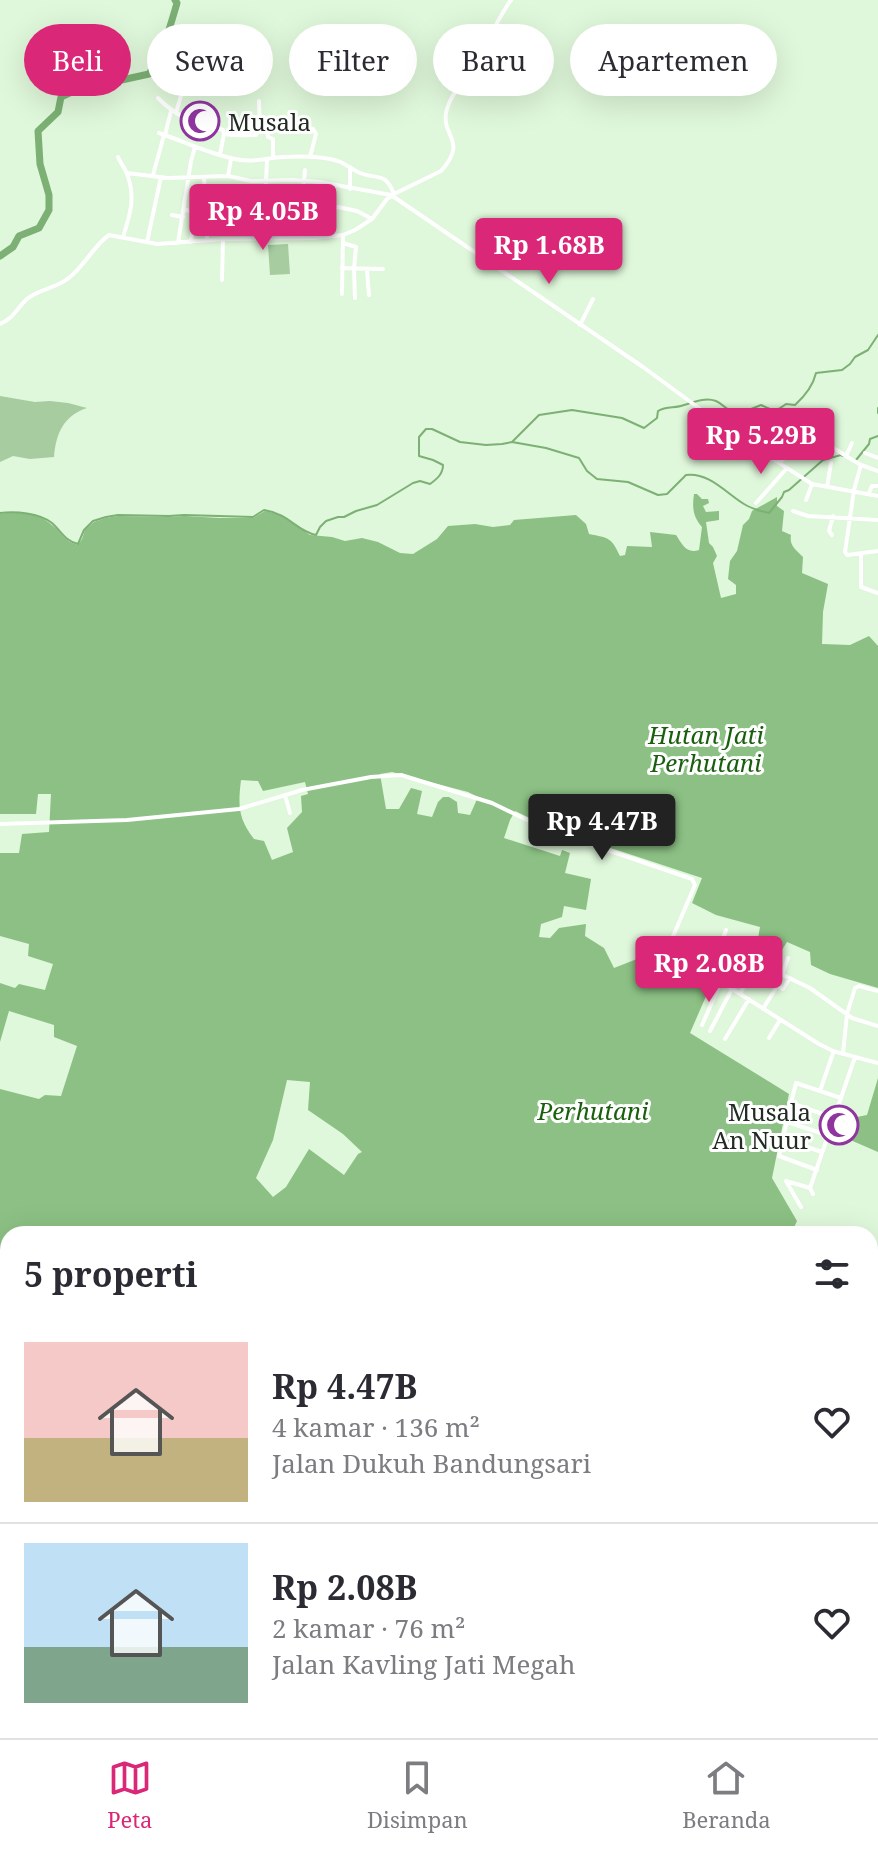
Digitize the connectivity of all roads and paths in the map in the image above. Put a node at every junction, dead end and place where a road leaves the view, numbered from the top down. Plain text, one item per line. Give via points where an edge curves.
1 (511, 0) edge
2 (180, 96) edge
3 (158, 98) dead end
4 (259, 101) dead end
5 (173, 112) junction
6 (260, 128) junction
7 (267, 128) junction
8 (163, 134) junction
9 (224, 134) junction
10 (195, 147) junction
11 (220, 154) junction
12 (118, 157) dead end
13 (310, 157) junction
14 (231, 159) junction
15 (270, 159) junction
16 (350, 167) junction
17 (305, 170) dead end
18 (127, 173) junction
19 (153, 175) junction
20 (228, 176) junction
21 (161, 177) junction
22 (204, 177) junction
23 (189, 178) junction
24 (266, 181) junction
25 (304, 181) junction
26 (350, 189) junction
27 (393, 194) junction
28 (264, 205) junction
29 (184, 209) junction
30 (302, 210) junction
31 (172, 215) dead end
32 (183, 217) junction
33 (372, 219) junction
34 (343, 235) junction
35 (123, 237) junction
36 (302, 237) junction
37 (263, 238) junction
38 (223, 239) junction
39 (207, 240) junction
40 (147, 242) junction
41 (191, 242) junction
42 (178, 243) junction
43 (343, 243) junction
44 (342, 268) junction
45 (354, 269) junction
46 (367, 269) junction
47 (383, 269) dead end
48 (222, 280) dead end
49 (342, 294) dead end
50 (369, 295) dead end
51 (355, 298) dead end
52 (593, 299) dead end
53 (0, 324) edge
54 (580, 325) junction
55 (852, 443) dead end
56 (865, 453) dead end
57 (850, 458) junction
58 (878, 458) edge
59 (779, 462) junction
60 (831, 463) dead end
61 (861, 465) junction
62 (787, 468) junction
63 (878, 471) edge
64 (828, 479) junction
65 (836, 481) dead end
66 (812, 484) junction
67 (878, 486) edge
68 (827, 487) junction
69 (854, 492) junction
70 (869, 494) junction
71 (878, 496) edge
72 (806, 500) dead end
73 (756, 503) dead end
74 (793, 511) dead end
75 (833, 516) junction
76 (850, 518) junction
77 (878, 520) edge
78 (832, 535) dead end
79 (878, 551) edge
80 (861, 553) junction
81 (878, 593) edge
82 (285, 795) junction
83 (290, 813) dead end
84 (0, 824) edge
85 (726, 930) dead end
86 (720, 945) junction
87 (745, 957) junction
88 (788, 958) dead end
89 (756, 962) junction
90 (751, 972) junction
91 (710, 975) junction
92 (782, 975) junction
93 (790, 978) junction
94 (721, 982) junction
95 (777, 986) junction
96 (731, 988) junction
97 (878, 991) edge
98 (740, 994) junction
99 (749, 999) junction
100 (763, 1009) junction
101 (847, 1014) junction
102 (780, 1020) junction
103 (702, 1025) dead end
104 (878, 1026) edge
105 (710, 1031) dead end
106 (769, 1038) dead end
107 (725, 1039) dead end
108 (833, 1053) dead end
109 (843, 1053) junction
110 (855, 1057) junction
111 (878, 1063) edge
112 (820, 1091) junction
113 (841, 1098) junction
114 (791, 1103) junction
115 (834, 1118) junction
116 (787, 1122) junction
117 (827, 1135) junction
118 (783, 1139) junction
119 (822, 1152) junction
120 (817, 1170) junction
121 (810, 1188) junction
122 (813, 1194) dead end
123 (801, 1207) dead end

1 - 27 street via 448,106 445,119 454,143 447,164
2 - 5 street
3 - 5 street
4 - 6 street
5 - 8 street
5 - 9 street
6 - 7 street
6 - 9 street via 256,135
7 - 13 street via 313,129
7 - 15 street via 273,139
8 - 10 street
8 - 19 street
9 - 11 street
10 - 11 street
10 - 23 street
11 - 14 street
12 - 18 street
13 - 15 street
13 - 16 street
14 - 15 street
14 - 20 street
15 - 24 street
16 - 26 street
16 - 27 street via 386,180
17 - 25 street
18 - 19 street
18 - 35 street via 133,205
19 - 21 street
20 - 22 street
20 - 24 street
21 - 23 street
21 - 40 street
22 - 23 street
22 - 39 street
23 - 29 street
24 - 25 street
24 - 28 street
25 - 26 street
25 - 30 street
26 - 27 street
27 - 33 street
27 - 54 street
28 - 30 street
28 - 37 street
29 - 32 street
29 - 41 street via 195,213
30 - 33 street via 338,207
30 - 36 street
31 - 32 street
32 - 42 street
33 - 34 street
34 - 36 street
34 - 43 street
35 - 40 street
35 - 53 street via 107,235 72,275 30,296
36 - 37 street
37 - 38 street
38 - 39 street
38 - 48 street
39 - 41 street
40 - 42 street
41 - 42 street
43 - 44 street
43 - 45 street via 356,247
44 - 45 street
44 - 49 street
45 - 46 street
45 - 51 street
46 - 47 street
46 - 50 street
52 - 54 street
54 - 59 street
55 - 57 street
56 - 58 street
57 - 59 street via 817,442
57 - 61 street
59 - 62 street
60 - 64 street
61 - 63 street
61 - 69 street
62 - 66 street
62 - 73 street
64 - 65 street
64 - 68 street
66 - 68 street
66 - 72 street
67 - 70 street
68 - 69 street
69 - 70 street
69 - 76 street
70 - 71 street
74 - 75 street
75 - 76 street
75 - 78 street
76 - 77 street
76 - 80 street via 844,548 846,554
79 - 80 street
80 - 81 street via 861,587
82 - 83 street
82 - 84 street via 239,809
82 - 91 street via 401,775 492,803 546,829 692,879 695,885 671,944
85 - 86 street
86 - 87 street
86 - 91 street
87 - 89 street
87 - 96 street
88 - 92 street
89 - 90 street
89 - 92 street
90 - 95 street
90 - 98 street
91 - 94 street
92 - 93 street
93 - 95 street via 784,989
93 - 101 street
94 - 96 street
94 - 103 street
95 - 100 street
96 - 98 street
96 - 105 street
97 - 101 street via 856,986
98 - 99 street
99 - 100 street
99 - 107 street
100 - 102 street
101 - 104 street
101 - 109 street
102 - 106 street
102 - 109 street
108 - 112 street
109 - 110 street
110 - 111 street
110 - 113 street
112 - 113 street
112 - 114 street via 796,1083
113 - 115 street
114 - 115 street
114 - 116 street
115 - 117 street
116 - 117 street
116 - 118 street
117 - 119 street
118 - 119 street
118 - 120 street via 781,1158
119 - 120 street
120 - 121 street
121 - 122 street
121 - 123 street via 786,1181

